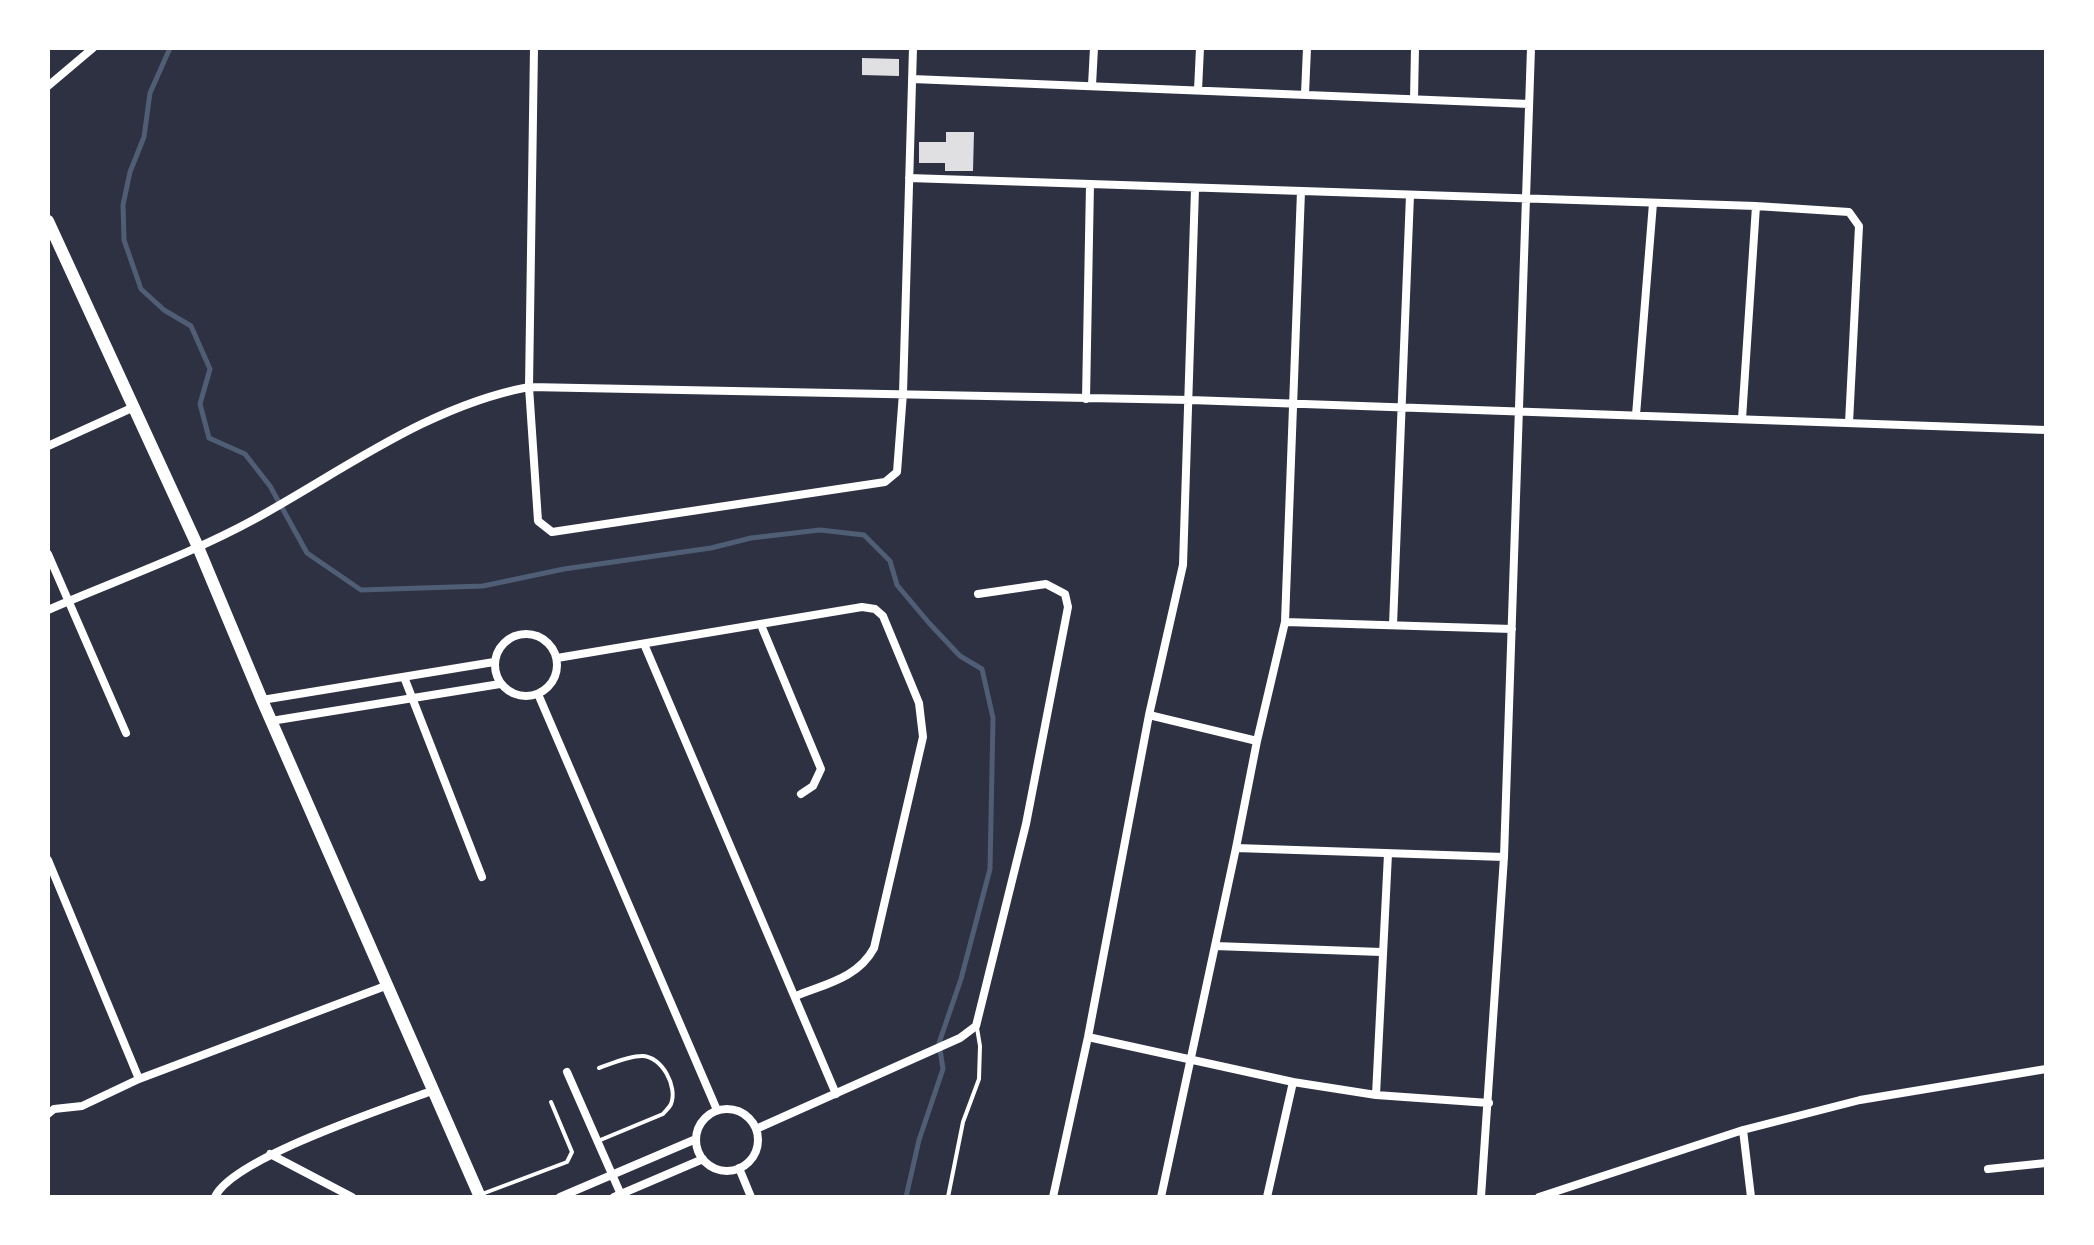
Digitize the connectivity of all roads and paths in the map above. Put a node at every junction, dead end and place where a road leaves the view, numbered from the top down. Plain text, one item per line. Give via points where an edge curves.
1 (93, 48) edge
2 (534, 48) edge
3 (913, 48) edge
4 (1094, 48) edge
5 (1200, 48) edge
6 (1307, 48) edge
7 (1415, 48) edge
8 (1531, 48) edge
9 (912, 79) junction
10 (1092, 85) junction
11 (48, 86) edge
12 (1198, 90) junction
13 (1305, 94) junction
14 (1414, 99) junction
15 (1529, 104) junction
16 (909, 178) junction
17 (1090, 184) junction
18 (1195, 189) junction
19 (1301, 191) junction
20 (1410, 195) junction
21 (1527, 199) junction
22 (1653, 203) junction
23 (1756, 206) junction
24 (48, 221) edge
25 (529, 387) junction
26 (903, 393) junction
27 (1086, 399) junction
28 (1190, 400) junction
29 (1294, 404) junction
30 (1401, 406) junction
31 (134, 407) junction
32 (1520, 411) junction
33 (1636, 415) junction
34 (1742, 419) junction
35 (1849, 423) junction
36 (2046, 430) edge
37 (48, 446) edge
38 (198, 547) junction
39 (48, 554) edge
40 (978, 594) dead end
41 (70, 601) junction
42 (48, 610) edge
43 (1285, 622) junction
44 (761, 625) junction
45 (1393, 625) junction
46 (1512, 629) junction
47 (644, 644) junction
48 (557, 658) junction
49 (494, 662) junction
50 (404, 677) junction
51 (500, 684) junction
52 (538, 694) junction
53 (411, 698) junction
54 (262, 700) junction
55 (1149, 715) junction
56 (271, 721) junction
57 (126, 733) dead end
58 (1257, 741) junction
59 (801, 794) dead end
60 (1236, 848) junction
61 (1388, 854) junction
62 (1504, 857) junction
63 (48, 860) edge
64 (482, 877) dead end
65 (1215, 946) junction
66 (1381, 952) junction
67 (388, 985) junction
68 (796, 996) junction
69 (976, 1026) junction
70 (1088, 1037) junction
71 (1190, 1059) junction
72 (599, 1068) dead end
73 (2046, 1069) edge
74 (567, 1072) dead end
75 (139, 1079) junction
76 (1293, 1082) junction
77 (435, 1089) junction
78 (836, 1094) junction
79 (1376, 1095) junction
80 (551, 1102) dead end
81 (1489, 1103) junction
82 (717, 1110) junction
83 (48, 1114) edge
84 (756, 1129) junction
85 (1743, 1130) junction
86 (696, 1139) junction
87 (598, 1141) junction
88 (270, 1154) junction
89 (703, 1159) junction
90 (2046, 1163) edge
91 (739, 1168) junction
92 (1988, 1169) dead end
93 (612, 1175) junction
94 (480, 1196) edge
95 (619, 1196) edge
96 (215, 1197) edge
97 (352, 1197) edge
98 (560, 1197) edge
99 (751, 1197) edge
100 (948, 1197) edge
101 (1053, 1197) edge
102 (1161, 1197) edge
103 (1267, 1197) edge
104 (1481, 1197) edge
105 (1539, 1197) edge
106 (1751, 1197) edge

1 - 11 street
2 - 25 street
3 - 9 street
4 - 10 street
5 - 12 street
6 - 13 street
7 - 14 street
8 - 15 street
9 - 10 street
9 - 16 street
10 - 12 street
12 - 13 street
13 - 14 street
14 - 15 street
15 - 21 street
16 - 17 street
16 - 26 street
17 - 18 street
17 - 27 street
18 - 19 street
18 - 28 street
19 - 20 street
19 - 29 street
20 - 21 street
20 - 30 street
21 - 22 street
21 - 32 street
22 - 23 street
22 - 33 street
23 - 34 street
23 - 35 street via 1849,212 1859,226
24 - 31 main road
25 - 26 street
25 - 26 street via 538,521 552,532 885,482 897,472
25 - 38 street via 490,394 436,415
26 - 27 street
27 - 28 street
28 - 29 street
28 - 55 street via 1183,565
29 - 30 street
29 - 43 street
30 - 32 street
30 - 45 street
31 - 37 street
31 - 38 main road
32 - 33 street
32 - 46 street
33 - 34 street
34 - 35 street
35 - 36 street
38 - 41 street
38 - 54 main road
39 - 41 street
40 - 69 street via 1046,584 1065,594 1068,607 1026,824
41 - 42 street
41 - 57 street
43 - 45 street
43 - 58 street
44 - 47 street
44 - 59 street via 821,769 813,786
44 - 68 street via 875,609 883,616 919,703 923,737 874,948 856,972
45 - 46 street
46 - 62 street
47 - 48 street
47 - 68 street
48 - 49 street via 545,640 524,633 503,642
48 - 52 street via 554,680
49 - 50 street
49 - 51 street
50 - 53 street
50 - 54 street
51 - 52 street via 513,694
51 - 53 street
52 - 82 street
53 - 56 street
53 - 64 street
54 - 56 main road
55 - 58 street
55 - 70 street
56 - 67 main road
58 - 60 street
60 - 61 street
60 - 65 street
61 - 62 street
61 - 66 street
62 - 81 street
63 - 75 street
65 - 66 street
65 - 71 street
66 - 79 street
67 - 75 street
67 - 77 main road
68 - 78 street
69 - 78 street
69 - 100 lane via 979,1079 963,1122
70 - 71 street
70 - 101 street
71 - 76 street
71 - 102 street
72 - 87 lane via 635,1057 655,1059 672,1094 663,1114
73 - 85 street via 1860,1100
74 - 87 street
75 - 83 street via 82,1106
76 - 79 street
76 - 103 street
77 - 88 street
77 - 94 main road
78 - 84 street
79 - 81 street
80 - 94 lane via 571,1158
81 - 104 street
82 - 84 street via 736,1110
82 - 86 street via 702,1121
84 - 91 street via 755,1152
85 - 105 street
85 - 106 street
86 - 89 street
86 - 93 street
87 - 93 street
88 - 96 street via 237,1174
88 - 97 street
89 - 91 street via 716,1168
89 - 95 street
90 - 92 street
91 - 99 street
93 - 95 street
93 - 98 street

